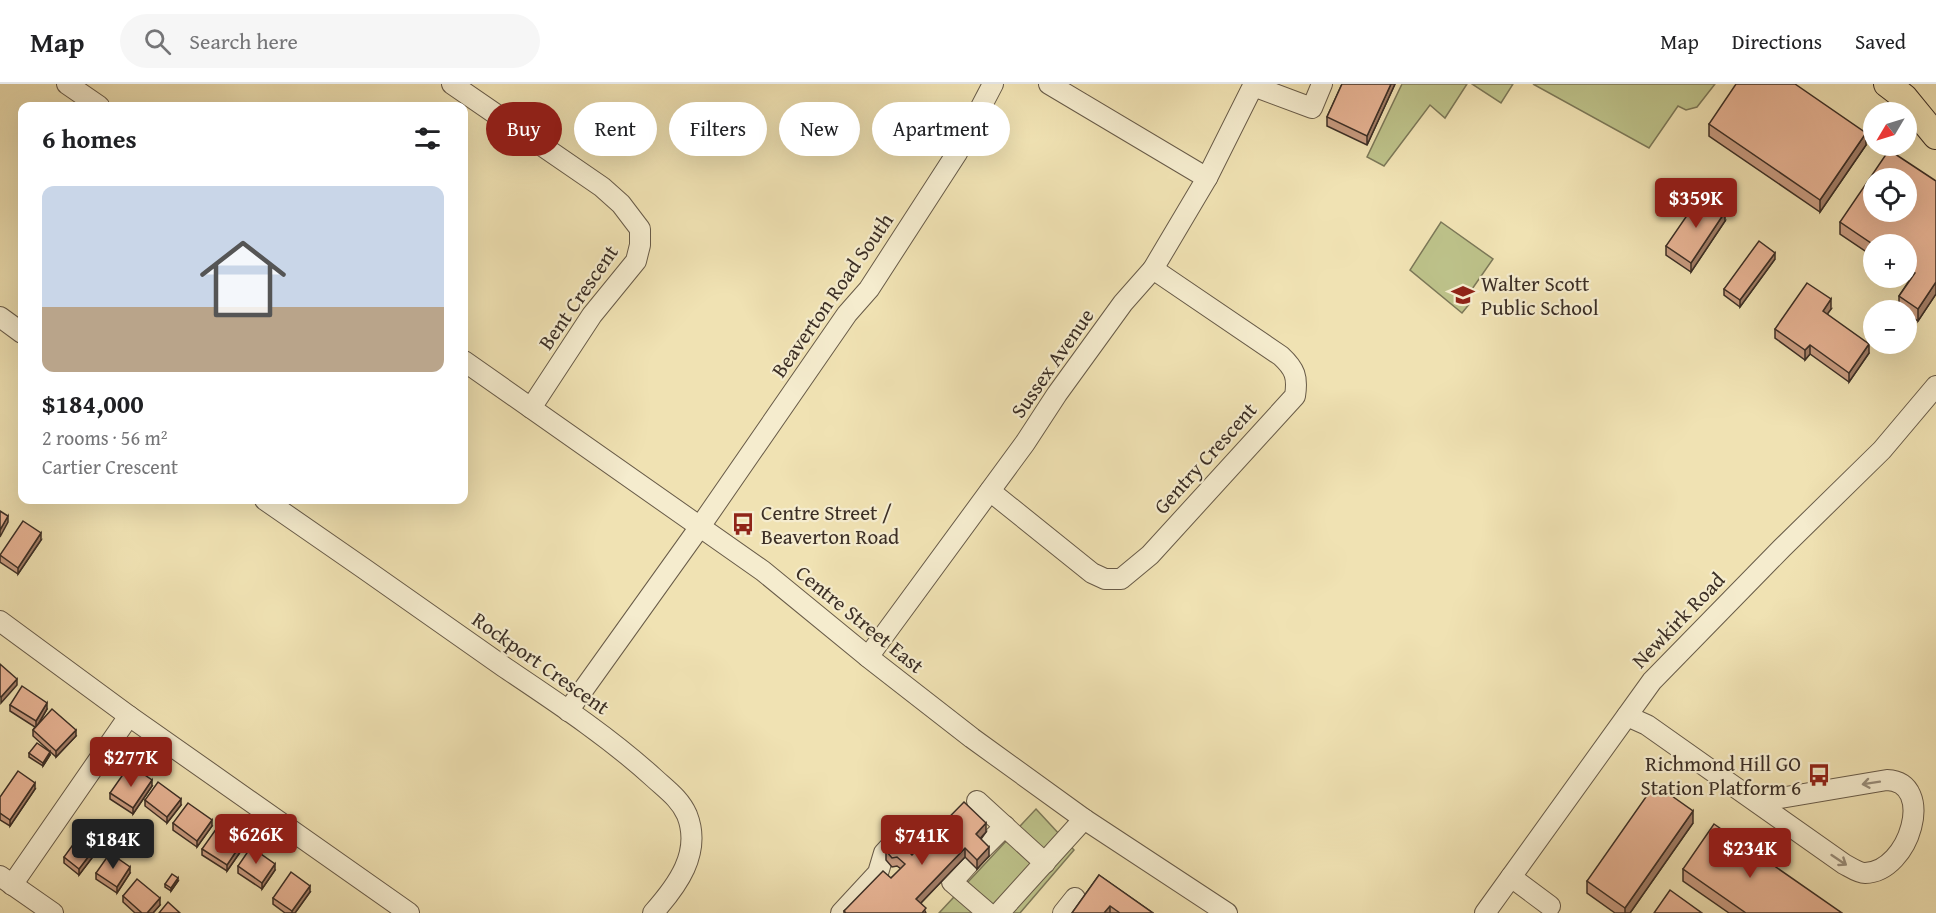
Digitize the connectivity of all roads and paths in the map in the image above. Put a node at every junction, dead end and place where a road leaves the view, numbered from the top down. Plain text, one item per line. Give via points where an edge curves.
1 (67, 84) edge
2 (452, 84) edge
3 (993, 84) edge
4 (1049, 84) edge
5 (1322, 84) edge
6 (1253, 85) edge
7 (1896, 91) edge
8 (93, 102) edge
9 (1936, 110) edge
10 (1936, 136) edge
11 (1207, 178) junction
12 (1153, 269) junction
13 (0, 317) edge
14 (18, 330) edge
15 (468, 364) edge
16 (1936, 386) edge
17 (531, 408) junction
18 (990, 491) junction
19 (271, 504) edge
20 (699, 528) junction
21 (0, 621) edge
22 (868, 657) junction
23 (568, 711) junction
24 (129, 716) junction
25 (1627, 716) junction
26 (977, 801) dead end
27 (1757, 802) junction
28 (1084, 819) junction
29 (1005, 826) junction
30 (896, 840) edge
31 (1045, 863) junction
32 (1511, 877) junction
33 (6, 881) edge
34 (1550, 906) dead end
35 (53, 913) edge
36 (409, 913) edge
37 (653, 913) edge
38 (841, 913) edge
39 (988, 913) edge
40 (999, 913) edge
41 (1227, 913) edge
42 (1485, 913) edge

1 - 8 street
2 - 17 street, Bent Crescent via 602,187 640,230 636,261 592,315
3 - 20 street, Beaverton Road South via 957,153 907,232
4 - 11 street
5 - 6 street via 1312,108
6 - 11 street, Sussex Avenue
7 - 9 main road
7 - 10 main road
11 - 12 street, Sussex Avenue
12 - 18 street, Sussex Avenue via 1123,303
12 - 18 street, Gentry Crescent via 1281,356 1294,369 1295,396 1150,555 1121,579 1105,579 1092,573
13 - 14 street
15 - 17 street, Centre Street East
16 - 25 street, Newkirk Road via 1882,450 1652,681
17 - 20 street, Centre Street East
18 - 22 street, Sussex Avenue
19 - 23 street, Rockport Crescent
20 - 22 street, Centre Street East via 763,571
20 - 23 street, Beaverton Road South
21 - 24 street
22 - 28 street, Centre Street East
23 - 37 street, Rockport Crescent via 622,749 677,798 687,815 691,834 687,862 673,892
24 - 33 street
24 - 36 street
25 - 27 street via 1647,725
25 - 32 street, Newkirk Road
26 - 29 street
27 -> 27 street via 1862,873 1878,871 1892,863 1919,835 1926,816 1925,800 1914,787 1900,781
28 - 31 street
28 - 41 street, Centre Street East
29 - 31 street
29 - 39 street via 952,882
30 - 38 street via 884,853 878,873
31 - 40 street
32 - 34 street
32 - 42 street, Newkirk Road
33 - 35 street

